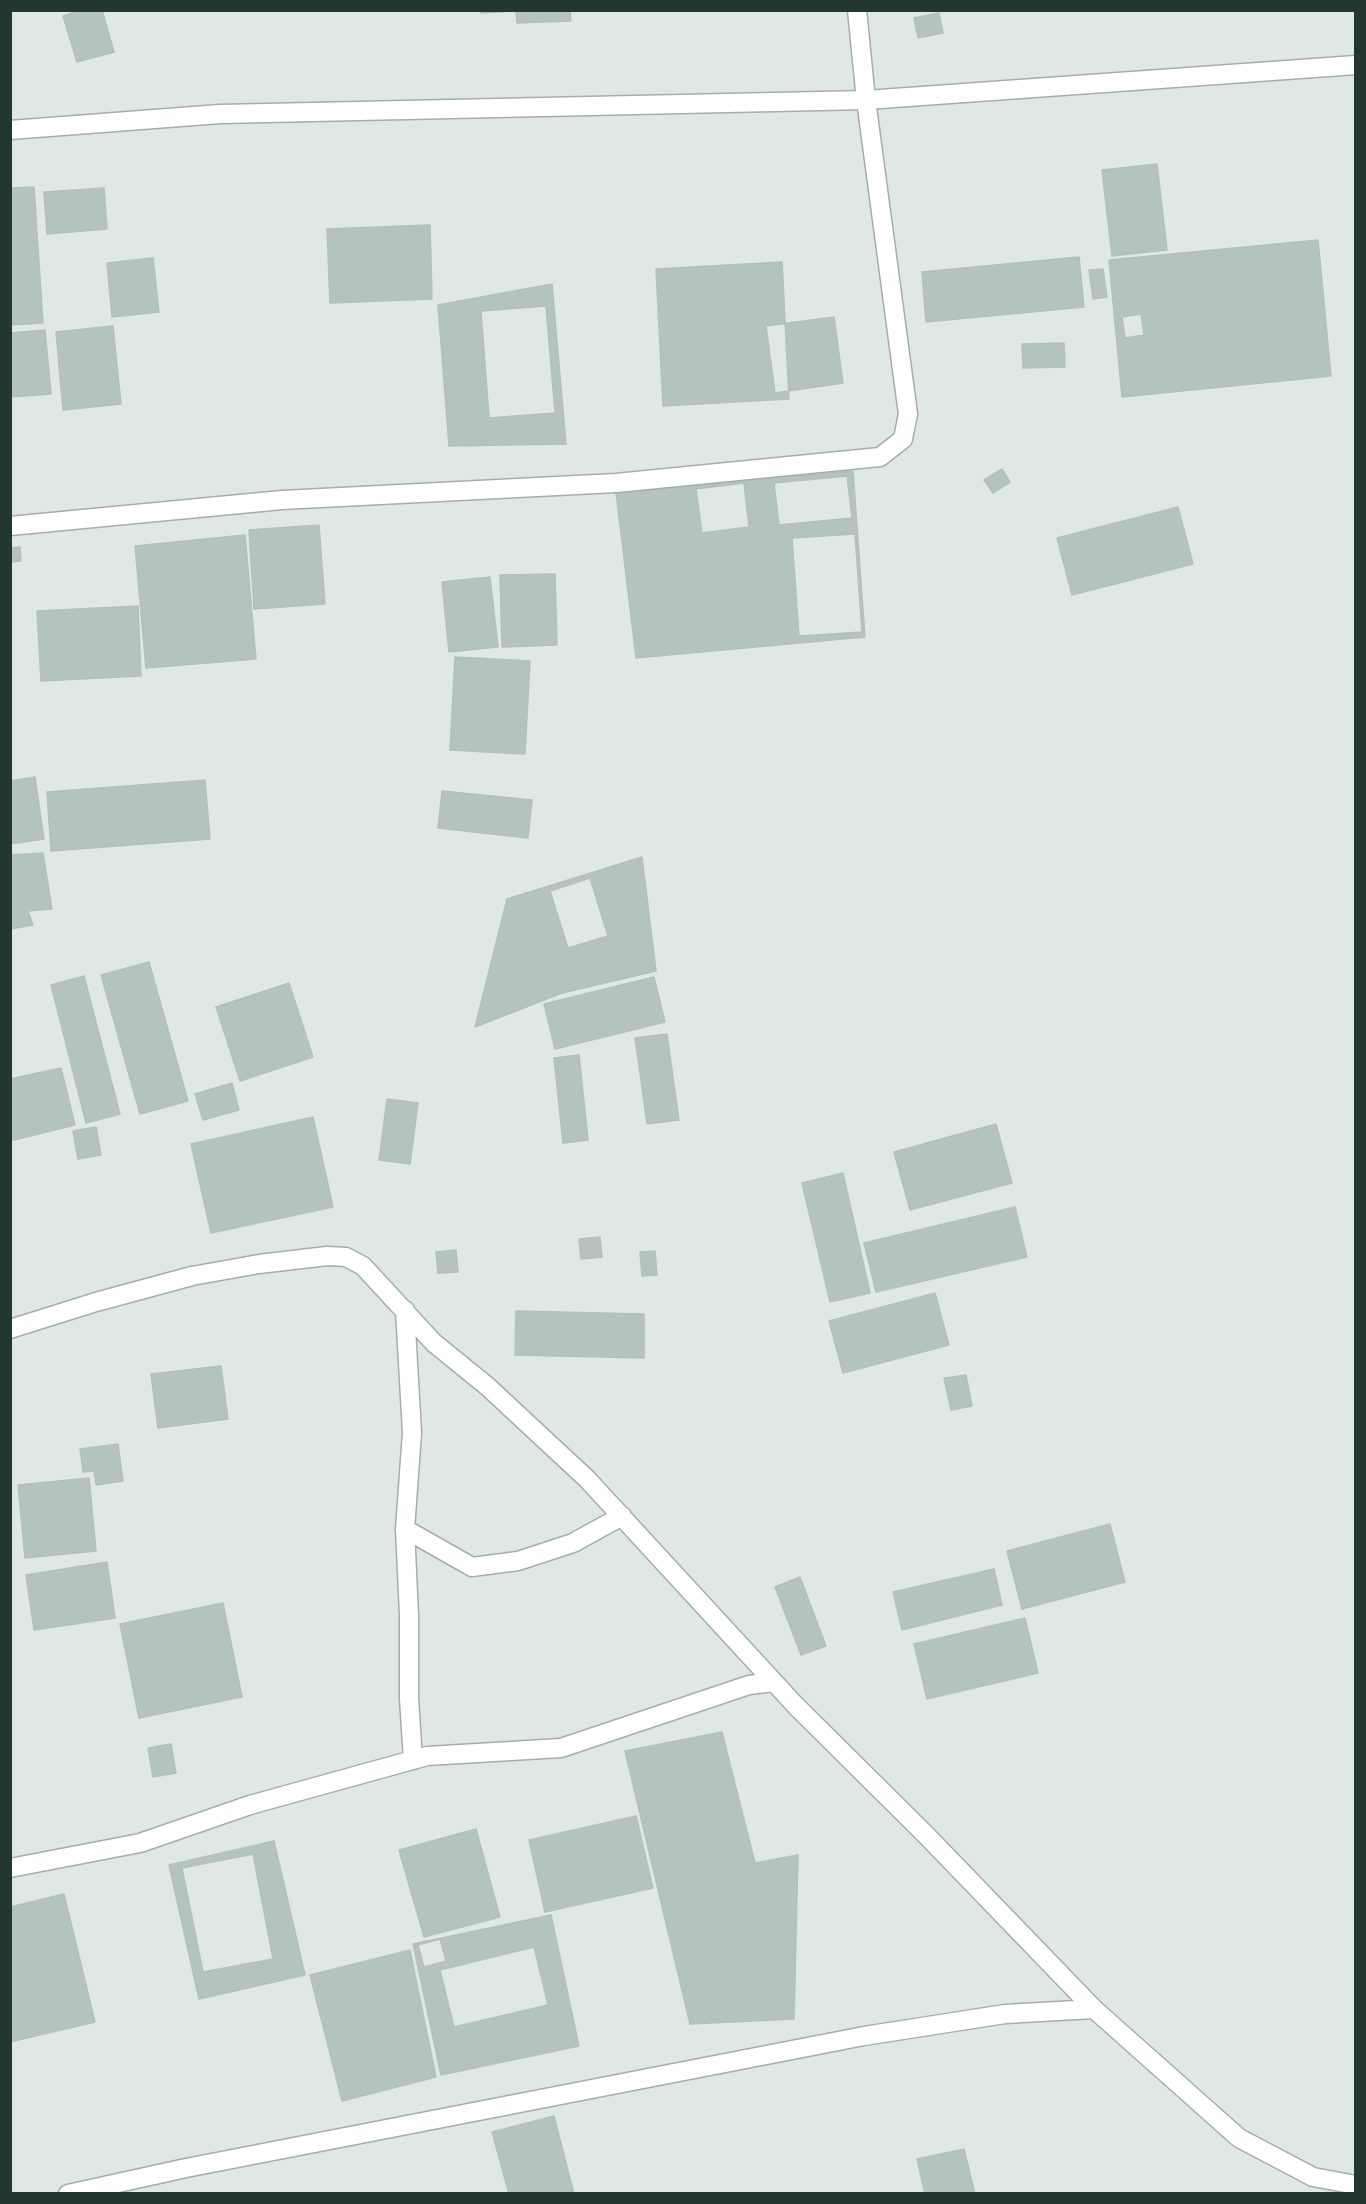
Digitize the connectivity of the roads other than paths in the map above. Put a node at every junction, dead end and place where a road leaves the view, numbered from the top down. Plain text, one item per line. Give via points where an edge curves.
1 (857, 10) edge
2 (1356, 65) edge
3 (866, 100) junction
4 (10, 130) edge
5 (10, 526) edge
6 (405, 1310) junction
7 (10, 1329) edge
8 (622, 1516) junction
9 (405, 1529) junction
10 (774, 1682) junction
11 (413, 1760) junction
12 (10, 1868) edge
13 (1094, 2009) junction
14 (1356, 2185) edge
15 (68, 2193) edge

1 - 3 street
2 - 3 street
3 - 4 street via 220,114
3 - 5 street via 908,414 903,439 880,457 616,483 282,500
6 - 7 street via 363,1266 346,1257 327,1256 192,1276
6 - 8 street via 434,1343 487,1386
6 - 9 street via 411,1433
8 - 9 street via 573,1543 518,1561 472,1567
8 - 10 street
9 - 11 street
10 - 11 street via 749,1685 561,1748
10 - 13 street
11 - 12 street via 250,1805 140,1843
13 - 14 street via 1239,2138 1313,2177
13 - 15 street via 1005,2014 864,2036

